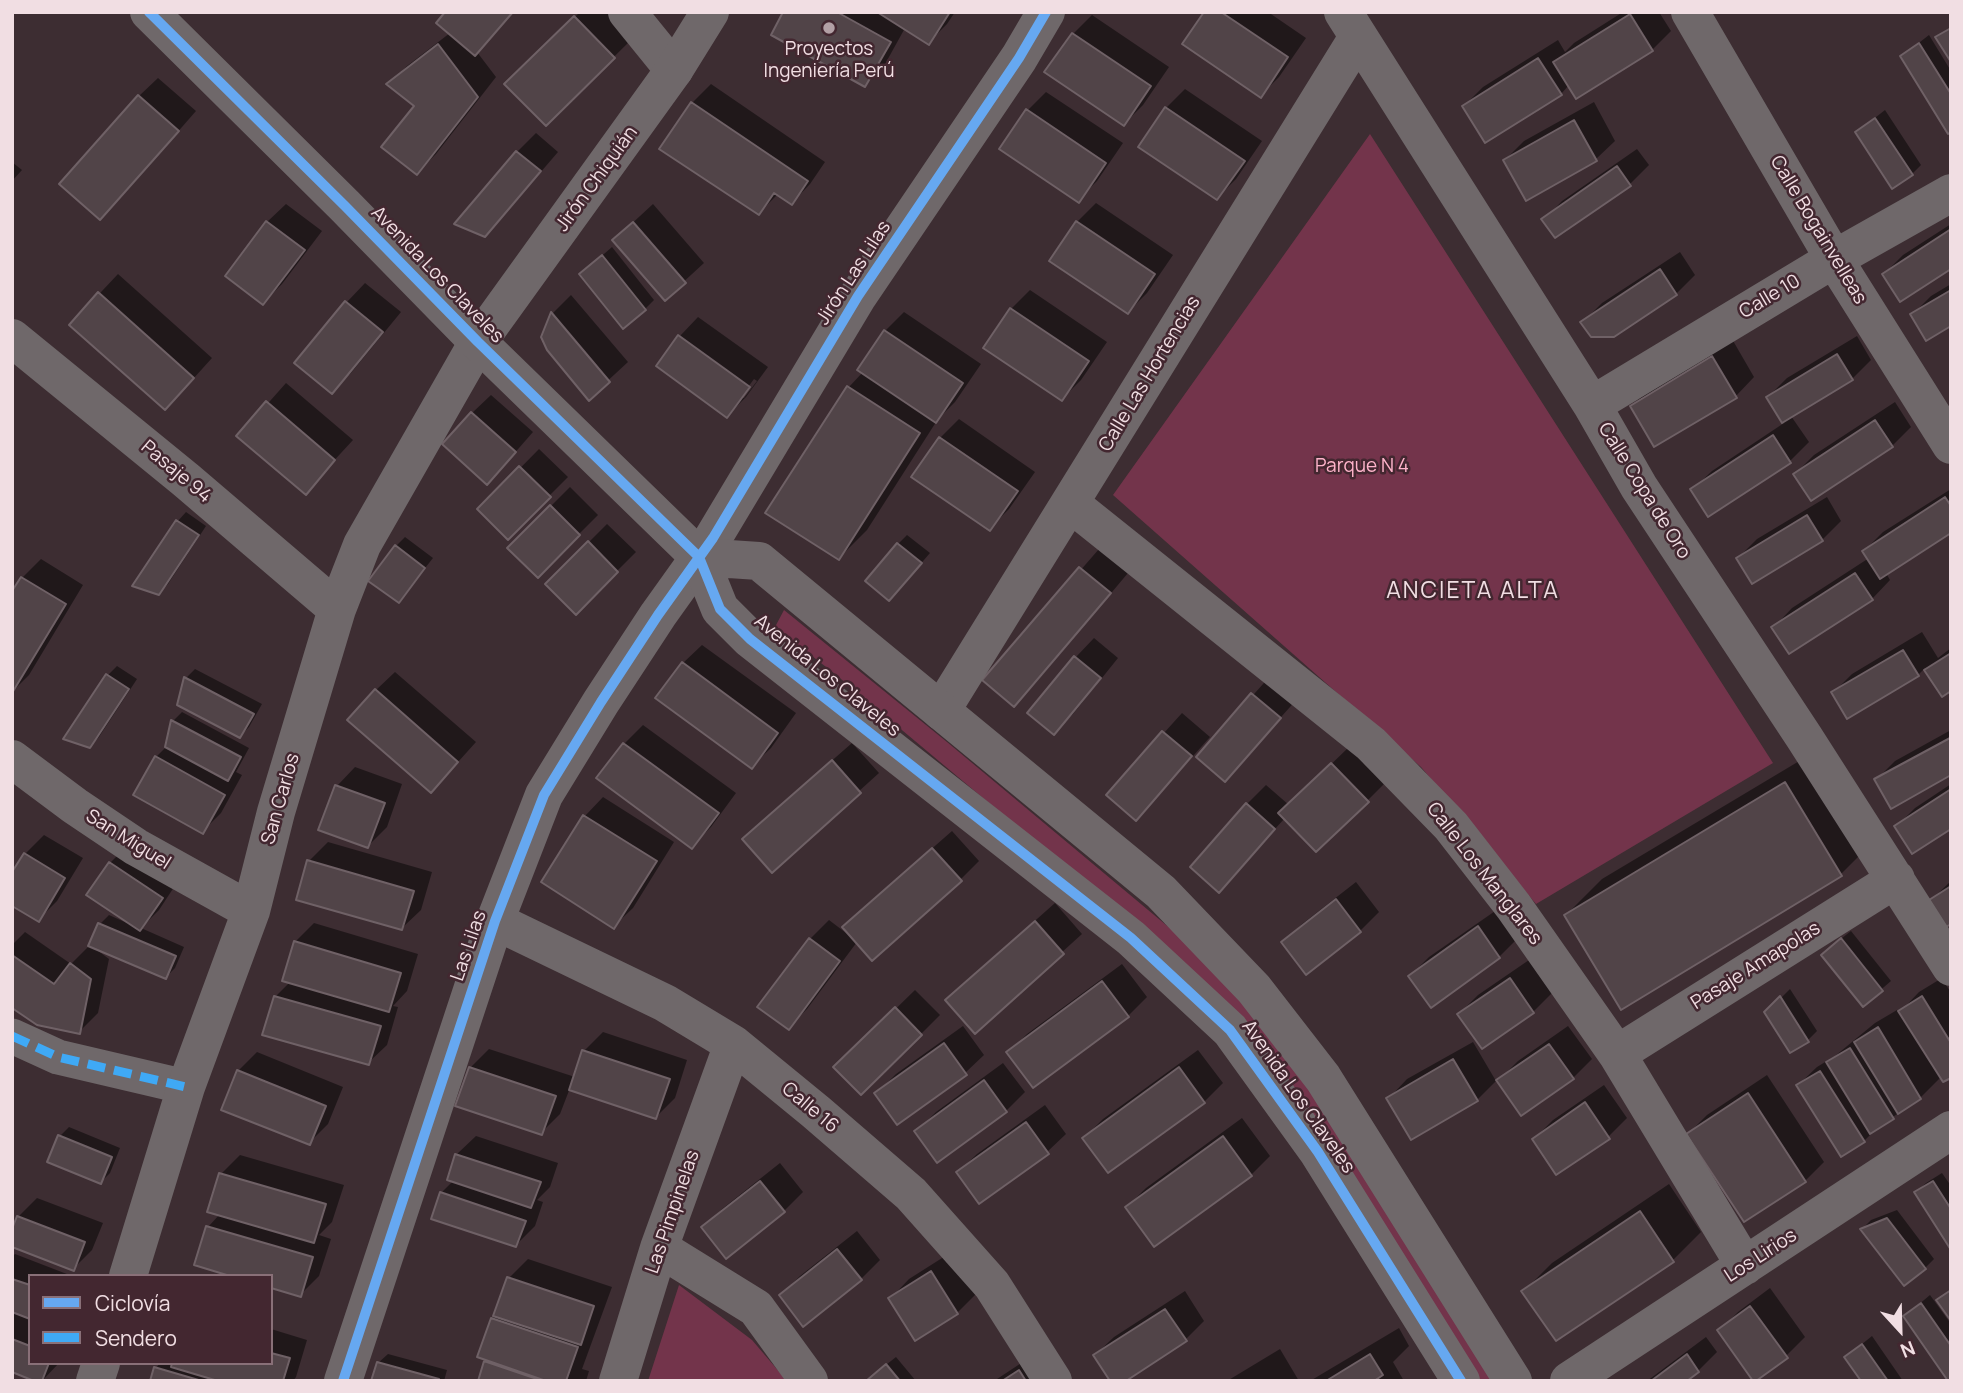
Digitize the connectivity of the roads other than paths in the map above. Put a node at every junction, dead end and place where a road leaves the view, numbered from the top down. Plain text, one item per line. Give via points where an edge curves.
1 (149, 12) edge
2 (627, 12) edge
3 (710, 12) edge
4 (1046, 12) edge
5 (1690, 12) edge
6 (1351, 25) edge
7 (674, 71) junction
8 (1951, 193) edge
9 (1834, 259) junction
10 (12, 338) edge
11 (478, 342) junction
12 (1592, 405) junction
13 (1951, 445) edge
14 (1071, 504) junction
15 (699, 557) junction
16 (337, 610) junction
17 (941, 711) junction
18 (12, 759) edge
19 (1896, 879) junction
20 (251, 911) junction
21 (495, 921) junction
22 (1951, 967) edge
23 (12, 1036) edge
24 (733, 1045) junction
25 (1617, 1054) junction
26 (186, 1087) junction
27 (1951, 1130) edge
28 (659, 1248) junction
29 (1745, 1266) junction
30 (129, 1274) edge
31 (343, 1381) edge
32 (618, 1381) edge
33 (809, 1381) edge
34 (1054, 1381) edge
35 (1461, 1381) edge
36 (1513, 1381) edge
37 (1569, 1381) edge

1 - 11 street, Avenida Los Claveles
2 - 7 street
3 - 7 street, Jirón Chiquián
4 - 15 street, Jirón Las Lilas via 858,296
5 - 9 street, Calle Bogainvelleas
6 - 12 street, Calle Copa de Oro
6 - 14 street, Calle Las Hortencias
7 - 11 street, Jirón Chiquián
8 - 9 street, Calle 10
9 - 12 street, Calle 10
9 - 13 street, Calle Bogainvelleas
10 - 16 street, Pasaje 94
11 - 15 street, Avenida Los Claveles
11 - 16 street, San Carlos via 362,545
12 - 19 street, Calle Copa de Oro via 1639,487
14 - 17 street, Calle Las Hortencias
14 - 25 street, Calle Los Manglares via 1371,744 1451,826
15 - 17 street, Avenida Los Claveles via 759,561
15 - 21 street, Las Lilas via 544,795
15 - 35 street, Avenida Los Claveles via 720,609 750,639 1131,938 1230,1030 1318,1152
16 - 20 street, San Carlos
17 - 36 street, Avenida Los Claveles via 1160,892 1254,989 1324,1078
18 - 20 street, San Miguel via 136,847
19 - 22 street, Calle Copa de Oro
19 - 25 street, Pasaje Amapolas
20 - 26 street, San Carlos
21 - 24 street, Calle 16 via 665,1003
21 - 31 street, Las Lilas
23 - 26 street via 58,1057
24 - 28 street, Las Pimpinelas
24 - 34 street, Calle 16 via 911,1194 992,1285
25 - 29 street, Calle Los Manglares
26 - 30 street, San Carlos
27 - 29 street, Los Lirios
28 - 32 street, Las Pimpinelas
28 - 33 street via 756,1308
29 - 37 street, Los Lirios

